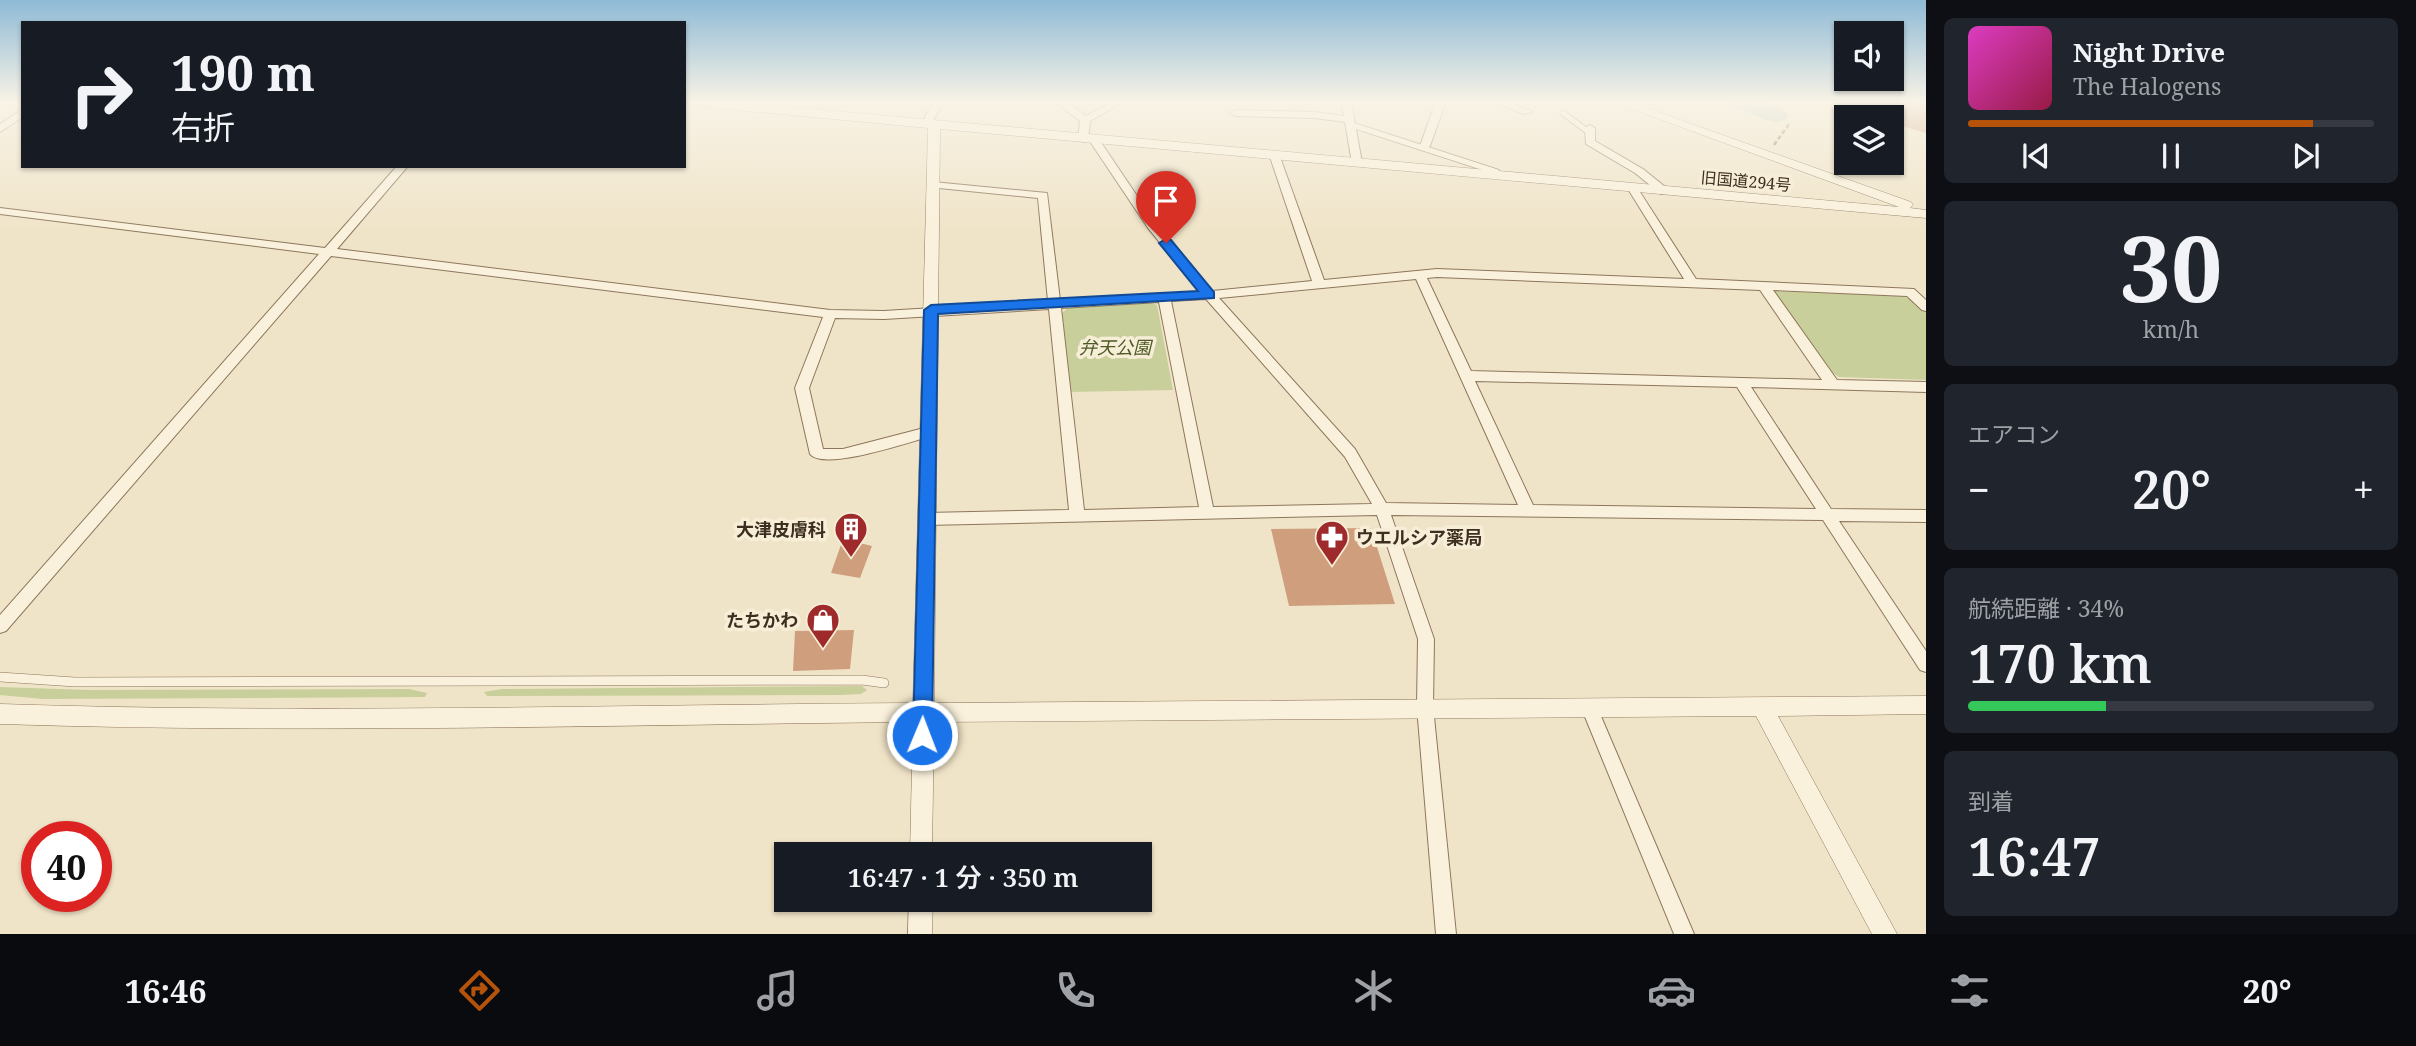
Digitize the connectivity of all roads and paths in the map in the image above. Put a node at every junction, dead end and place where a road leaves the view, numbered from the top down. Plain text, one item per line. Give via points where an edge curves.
1 (931, 145) edge
2 (1092, 145) edge
3 (1139, 145) edge
4 (1353, 145) edge
5 (1421, 145) edge
6 (1594, 145) edge
7 (1737, 145) edge
8 (1774, 145) edge
9 (1425, 146) joint
10 (1771, 149) dead end
11 (1275, 157) junction
12 (1457, 157) junction
13 (1357, 163) junction
14 (401, 168) edge
15 (1459, 169) dead end
16 (1497, 172) dead end
17 (933, 185) junction
18 (1633, 189) junction
19 (1665, 192) junction
20 (0, 211) edge
21 (1926, 213) edge
22 (329, 251) junction
23 (1420, 275) junction
24 (1692, 283) junction
25 (1319, 284) junction
26 (1764, 287) junction
27 (1209, 295) junction
28 (1164, 298) junction
29 (1055, 303) junction
30 (1926, 307) edge
31 (931, 310) junction
32 (830, 314) junction
33 (1468, 376) junction
34 (1741, 383) junction
35 (1833, 385) junction
36 (1926, 387) edge
37 (928, 432) junction
38 (1382, 509) junction
39 (1528, 511) junction
40 (1207, 513) junction
41 (1827, 515) junction
42 (1077, 516) junction
43 (1926, 516) edge
44 (926, 519) junction
45 (0, 626) edge
46 (1926, 665) edge
47 (0, 677) edge
48 (884, 683) dead end
49 (1926, 705) edge
50 (1762, 706) junction
51 (1589, 707) junction
52 (1425, 708) junction
53 (923, 713) junction
54 (0, 714) edge
55 (921, 842) edge
56 (921, 912) edge
57 (920, 934) edge
58 (1446, 934) edge
59 (1684, 934) edge
60 (1885, 934) edge

1 - 17 street
2 - 27 street
3 - 11 street, 旧国道294号
4 - 13 street
5 - 9 lane
6 - 19 street
7 - 21 street
8 - 10 path
9 - 12 lane
11 - 13 street, 旧国道294号
11 - 25 street
12 - 15 lane
12 - 16 lane
13 - 18 street, 旧国道294号
14 - 22 street
17 - 29 street via 1044,195
17 - 31 street
18 - 19 street, 旧国道294号
18 - 24 street
19 - 21 street, 旧国道294号
20 - 22 street
22 - 32 street
22 - 45 street
23 - 24 street
23 - 25 street
23 - 33 street
24 - 26 street
25 - 27 street
26 - 30 street via 1910,292
26 - 35 street
27 - 28 street
27 - 38 street via 1350,453
28 - 29 street
28 - 40 street
29 - 31 street
29 - 42 street
31 - 32 street
31 - 37 street
32 - 37 street via 802,388 817,454 843,454
33 - 34 street
33 - 39 street
34 - 35 street
34 - 41 street
35 - 36 street
37 - 44 street
38 - 39 street
38 - 40 street
38 - 52 street via 1426,639
39 - 41 street
40 - 42 street
41 - 43 street
41 - 46 street
42 - 44 street
44 - 53 street
47 - 48 lane via 75,682
49 - 50 street
50 - 51 street
50 - 60 street
51 - 52 street
51 - 59 street
52 - 53 street
52 - 58 street
53 - 54 street
53 - 55 street
56 - 57 street

